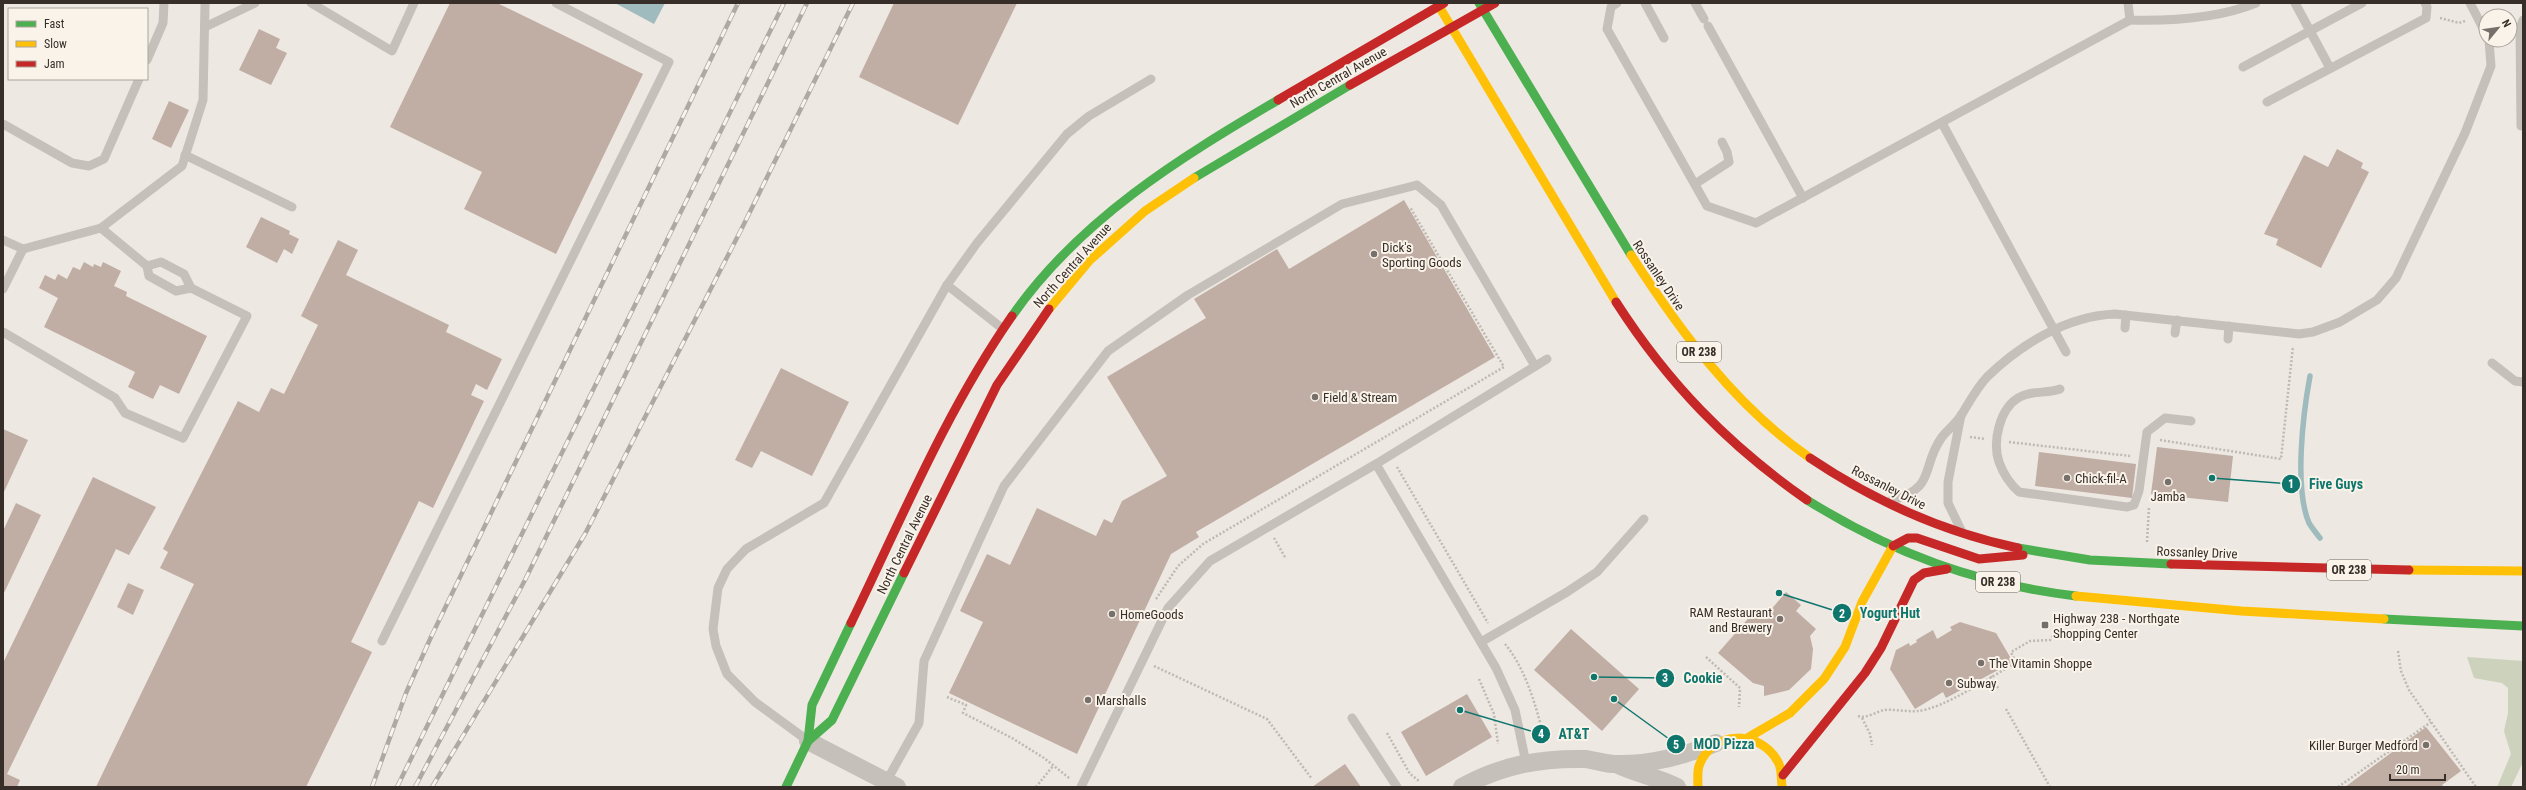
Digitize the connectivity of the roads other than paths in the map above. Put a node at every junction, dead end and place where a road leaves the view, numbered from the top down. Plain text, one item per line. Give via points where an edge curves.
1 (164, 3) edge
2 (205, 3) edge
3 (255, 3) edge
4 (311, 3) edge
5 (414, 3) edge
6 (556, 3) edge
7 (1495, 3) edge
8 (1617, 3) edge
9 (1645, 3) edge
10 (1696, 3) edge
11 (2128, 3) edge
12 (2256, 3) edge
13 (2295, 3) edge
14 (2362, 3) edge
15 (2425, 3) edge
16 (2470, 3) edge
17 (1440, 4) edge
18 (1481, 6) edge
19 (2478, 19) edge
20 (2130, 20) junction
21 (2523, 20) edge
22 (1451, 26) junction
23 (205, 27) junction
24 (2309, 30) junction
25 (1664, 38) dead end
26 (2490, 48) edge
27 (148, 58) edge
28 (2243, 67) dead end
29 (2330, 68) junction
30 (1151, 78) dead end
31 (139, 80) edge
32 (2267, 102) dead end
33 (1942, 122) junction
34 (3, 124) edge
35 (2521, 126) dead end
36 (1722, 142) dead end
37 (185, 155) junction
38 (1695, 184) junction
39 (1803, 198) junction
40 (292, 208) dead end
41 (101, 228) junction
42 (3, 240) edge
43 (23, 249) junction
44 (147, 266) junction
45 (947, 285) junction
46 (191, 288) junction
47 (3, 289) edge
48 (2126, 315) junction
49 (2177, 320) junction
50 (2229, 326) junction
51 (2125, 328) dead end
52 (1003, 329) junction
53 (2056, 329) junction
54 (3, 332) edge
55 (2175, 333) dead end
56 (2228, 339) dead end
57 (2066, 352) dead end
58 (1546, 359) dead end
59 (2492, 363) dead end
60 (1535, 366) junction
61 (2523, 382) edge
62 (2060, 390) dead end
63 (1961, 415) junction
64 (2190, 421) dead end
65 (1376, 464) junction
66 (1885, 502) junction
67 (1644, 519) dead end
68 (1962, 533) junction
69 (1893, 546) junction
70 (2042, 553) junction
71 (1947, 569) junction
72 (2523, 572) edge
73 (2523, 626) edge
74 (382, 641) dead end
75 (1481, 642) junction
76 (1352, 718) dead end
77 (1749, 737) junction
78 (808, 741) junction
79 (1717, 743) junction
80 (1526, 763) junction
81 (1615, 764) junction
82 (1783, 775) junction
83 (892, 784) edge
84 (786, 787) edge
85 (1081, 787) edge
86 (1396, 787) edge
87 (1462, 787) edge
88 (1677, 787) edge
89 (1698, 787) edge
90 (1782, 787) edge

1 - 27 lane via 163,23
2 - 23 lane
3 - 23 lane
4 - 5 lane via 392,51
6 - 74 lane via 669,62
7 - 18 main road, North Central Avenue
8 - 38 lane via 1611,7 1607,29
9 - 25 lane
10 - 39 lane
11 - 20 lane
12 - 20 lane via 2234,12 2158,21
13 - 24 lane
14 - 24 lane
15 - 29 lane via 2426,18
16 - 19 lane
17 - 22 main road, OR 238
17 - 52 main road, North Central Avenue via 1181,159 1122,201 1090,228 1043,277
18 - 22 main road, North Central Avenue
18 - 66 main road, Rossanley Drive / OR 238 via 1638,270 1697,350 1734,392 1771,428 1826,468
20 - 33 lane
21 - 35 lane via 2520,28
22 - 69 main road, OR 238 via 1581,246 1634,328 1691,402 1774,477 1818,508
22 - 78 main road, North Central Avenue via 1204,171 1150,207 1112,238 1063,290 996,385 832,720
23 - 37 lane via 203,100
24 - 28 lane
24 - 29 lane
26 - 50 lane via 2491,66 2465,133 2388,290 2377,300 2340,322 2313,332 2300,334
29 - 32 lane
30 - 45 lane via 1089,116 1067,134 977,243
31 - 34 lane via 104,158 90,166 72,163
33 - 39 lane
33 - 53 lane
36 - 38 lane via 1728,152 1729,162
37 - 40 lane
37 - 41 lane via 182,166
38 - 39 lane via 1707,206 1756,223
41 - 43 lane
41 - 44 lane
42 - 43 lane
43 - 47 lane
44 - 46 lane via 161,262 184,274
44 - 46 lane via 149,276 176,291
45 - 52 lane
45 - 78 lane via 824,503 746,548 727,569 718,588 713,629 716,646 727,674 755,702
46 - 54 lane via 247,316 183,438 125,413 115,398
48 - 49 lane
48 - 51 lane
48 - 53 lane via 2093,315
49 - 50 lane
49 - 55 lane
50 - 56 lane
52 - 78 main road, North Central Avenue via 972,376 812,705
53 - 57 lane
53 - 63 lane via 2002,364 1971,396
58 - 60 lane
59 - 61 lane via 2515,381
60 - 65 lane
60 - 83 lane via 1441,205 1417,185 1342,204 1188,295 1108,350 1004,486 924,661 920,723
62 - 64 lane via 2020,396 2009,404 2002,415 1998,441 1999,461 2007,478 2019,492 2127,507 2134,505 2138,500 2146,432 2165,418
63 - 66 lane via 1941,438 1917,490 1906,497
63 - 68 lane via 1948,482 1948,503
65 - 75 lane
65 - 85 lane via 1210,561 1168,608
66 - 68 main road, Rossanley Drive / OR 238
67 - 75 lane via 1597,572
68 - 70 main road, Rossanley Drive / OR 238
69 - 70 main road via 1908,538 1917,538 1979,559
69 - 71 main road, OR 238
69 - 77 main road via 1862,603 1842,652 1827,675 1796,709 1765,730
70 - 72 main road, Rossanley Drive / OR 238 via 2176,564 2382,571
71 - 73 main road, OR 238 via 2049,591 2162,605
71 - 82 main road via 1924,573 1914,580 1877,656 1850,695 1818,729
75 - 80 lane via 1515,710
76 - 86 lane
77 - 79 main road via 1738,736
77 - 82 main road via 1762,742 1772,751
78 - 83 street
78 - 84 main road, North Central Avenue
79 - 81 street via 1671,758
79 - 89 main road via 1702,760 1698,770
80 - 81 street via 1537,760 1587,759
80 - 87 street via 1504,768
81 - 88 street via 1638,775
82 - 90 main road

